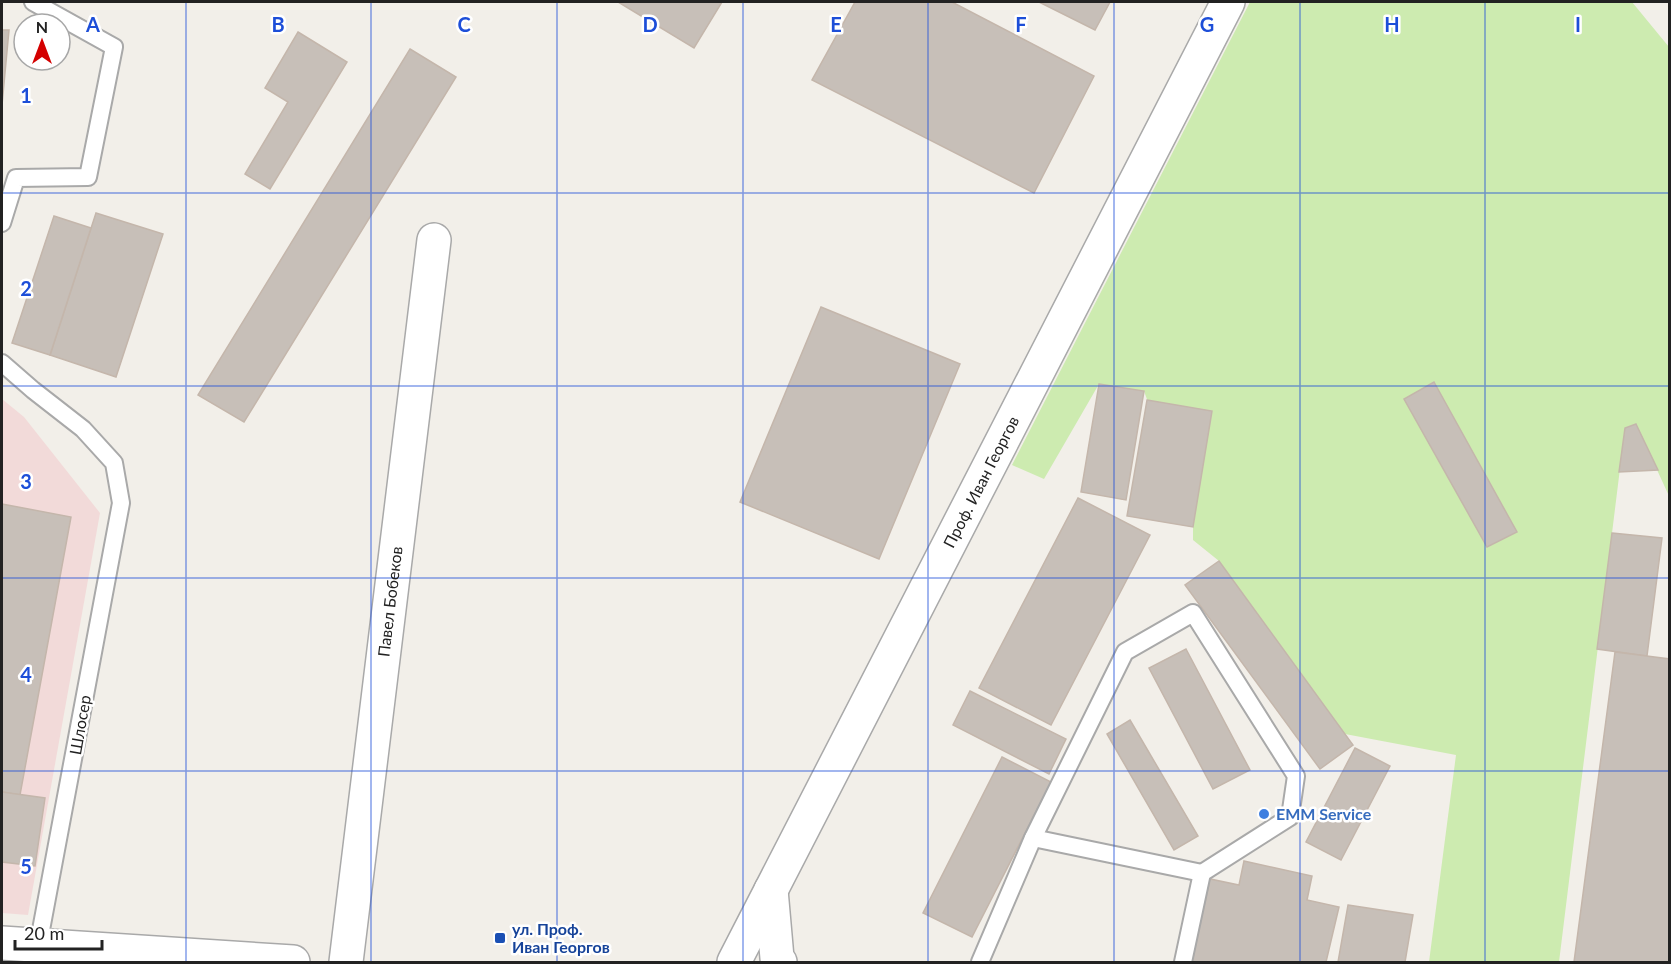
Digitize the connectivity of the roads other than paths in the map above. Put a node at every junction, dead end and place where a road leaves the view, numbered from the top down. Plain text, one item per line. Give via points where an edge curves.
1 (33, 2) edge
2 (1228, 2) edge
3 (2, 223) edge
4 (434, 240) dead end
5 (2, 363) edge
6 (1033, 838) junction
7 (1202, 873) junction
8 (771, 890) junction
9 (2, 943) edge
10 (52, 955) edge
11 (293, 963) edge
12 (346, 963) edge
13 (734, 963) edge
14 (780, 963) edge
15 (980, 963) edge
16 (1183, 963) edge

1 - 3 lane via 114,47 88,177 16,178
2 - 8 street, Проф. Иван Георгов
4 - 12 street, Павел Бобеков
5 - 10 lane, Шлосер via 83,429 114,462 121,503
6 - 7 lane
6 - 7 lane via 1125,652 1192,614 1296,776 1290,817
6 - 15 lane
7 - 16 lane
8 - 13 street, Проф. Иван Георгов
8 - 14 street
9 - 10 street
10 - 11 street

